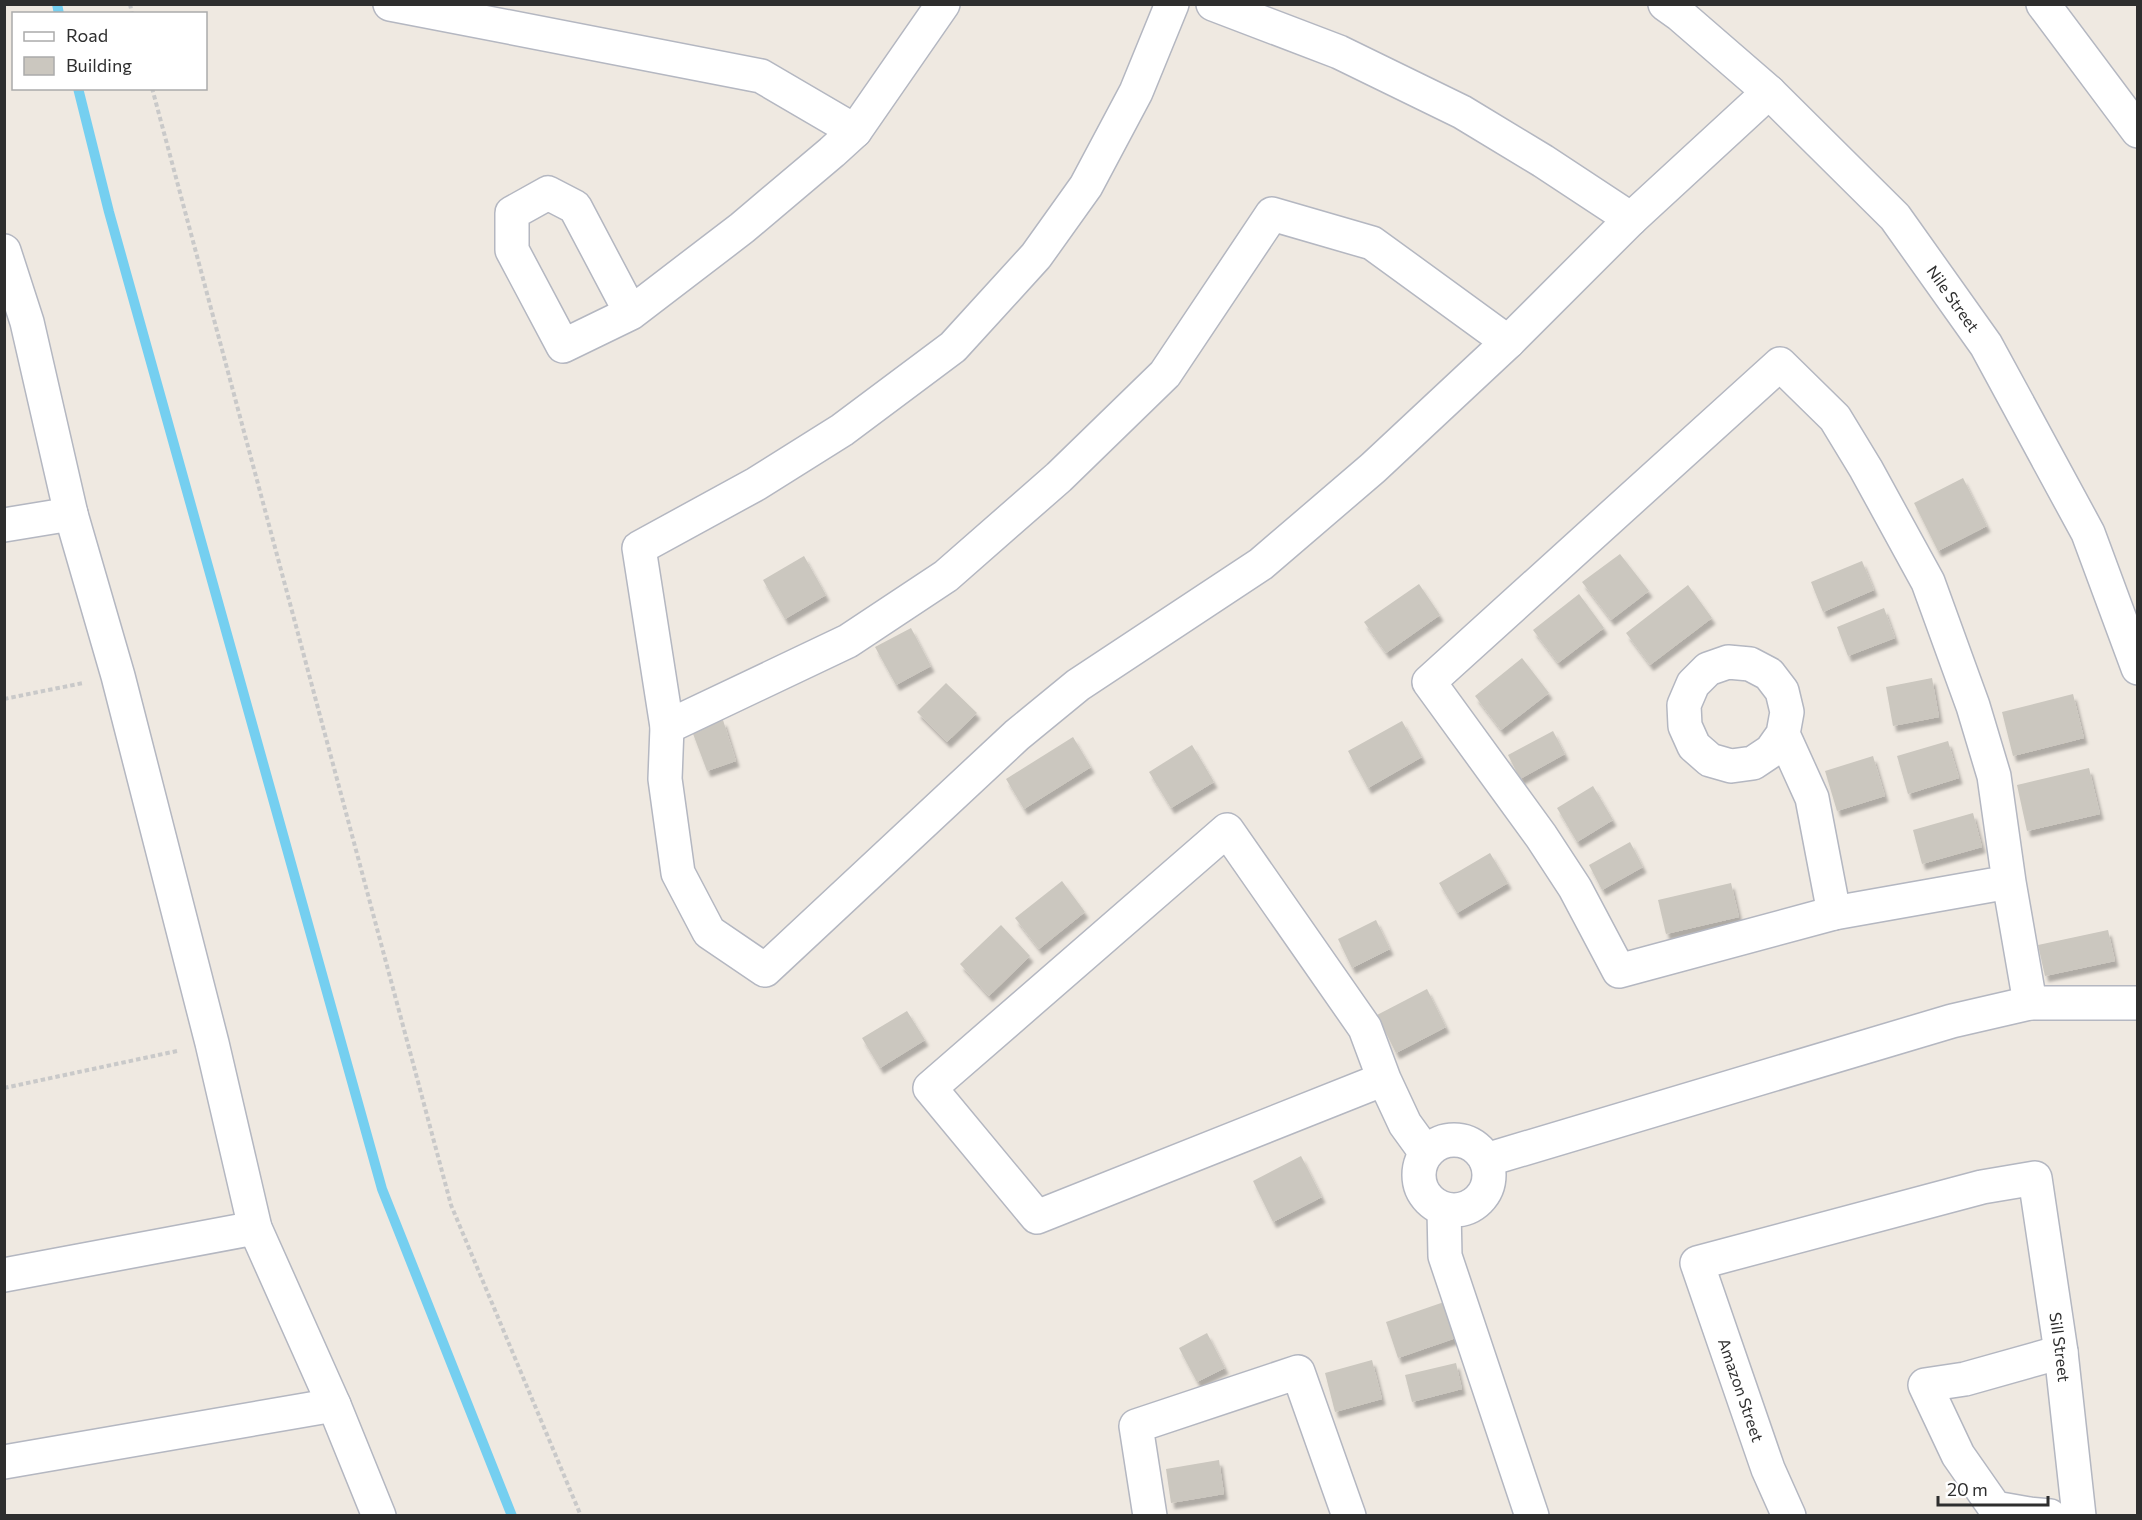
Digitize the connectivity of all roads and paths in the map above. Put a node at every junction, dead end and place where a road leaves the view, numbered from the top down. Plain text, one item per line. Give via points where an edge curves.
1 (390, 4) edge
2 (943, 4) edge
3 (1172, 4) edge
4 (1213, 4) edge
5 (1665, 4) edge
6 (2043, 4) edge
7 (153, 90) edge
8 (1769, 92) junction
9 (855, 131) junction
10 (2138, 131) edge
11 (1631, 219) junction
12 (4, 251) edge
13 (632, 313) dead end
14 (16, 324) edge
15 (1508, 342) junction
16 (71, 514) junction
17 (4, 525) edge
18 (2138, 668) edge
19 (118, 676) junction
20 (4, 699) edge
21 (667, 727) junction
22 (1783, 734) dead end
23 (2009, 882) junction
24 (1834, 913) junction
25 (2030, 1002) junction
26 (2138, 1003) edge
27 (212, 1043) junction
28 (1384, 1079) junction
29 (4, 1088) edge
30 (1426, 1153) junction
31 (1486, 1160) junction
32 (2035, 1178) joint
33 (1444, 1210) junction
34 (255, 1228) junction
35 (4, 1275) edge
36 (2061, 1352) junction
37 (334, 1404) junction
38 (4, 1462) edge
39 (379, 1515) edge
40 (581, 1515) edge
41 (1150, 1515) edge
42 (1349, 1515) edge
43 (1532, 1515) edge
44 (1789, 1515) edge
45 (2050, 1515) edge
46 (2079, 1515) edge

1 - 9 street via 761,76
2 - 9 street
3 - 21 street via 1136,92 1086,186 1036,256 953,347 842,430 756,484 639,548
4 - 11 street via 1339,52 1462,112
5 - 8 street, Nile Street
6 - 10 street
7 - 40 path via 452,1205
8 - 11 street
8 - 18 street, Nile Street via 1895,217 1986,345 2088,532
9 - 13 street via 742,228
11 - 15 street
12 - 14 street
14 - 16 street
15 - 21 street via 1372,243 1272,214 1165,374 1059,477 946,576 848,641
15 - 21 street via 1373,468 1261,564 1078,685 1017,735 765,970 709,932 678,873 665,778
16 - 17 street
16 - 19 street
19 - 20 path
19 - 27 street
22 - 24 street via 1812,798
23 - 24 street
23 - 24 street via 1994,776 1928,582 1834,418 1780,364 1429,682 1553,853 1619,971
23 - 25 street
25 - 26 street
25 - 31 street via 1952,1021
27 - 29 path
27 - 34 street
28 - 28 street via 1365,1028 1227,830 930,1088 1037,1217
28 - 30 street via 1405,1124
30 - 31 street via 1440,1142 1458,1140 1475,1146
30 - 33 street via 1419,1169 1420,1186 1429,1201
31 - 33 street via 1489,1180 1481,1198 1464,1210
32 - 36 street, Sill Street
32 - 44 street, Amazon Street via 1982,1187 1697,1263 1768,1468
33 - 43 street via 1444,1256
34 - 35 street
34 - 37 street
36 - 45 street via 1965,1379 1925,1385 1958,1455 1995,1508
36 - 46 street, Sill Street
37 - 38 street
37 - 39 street
41 - 42 street via 1136,1426 1298,1372

